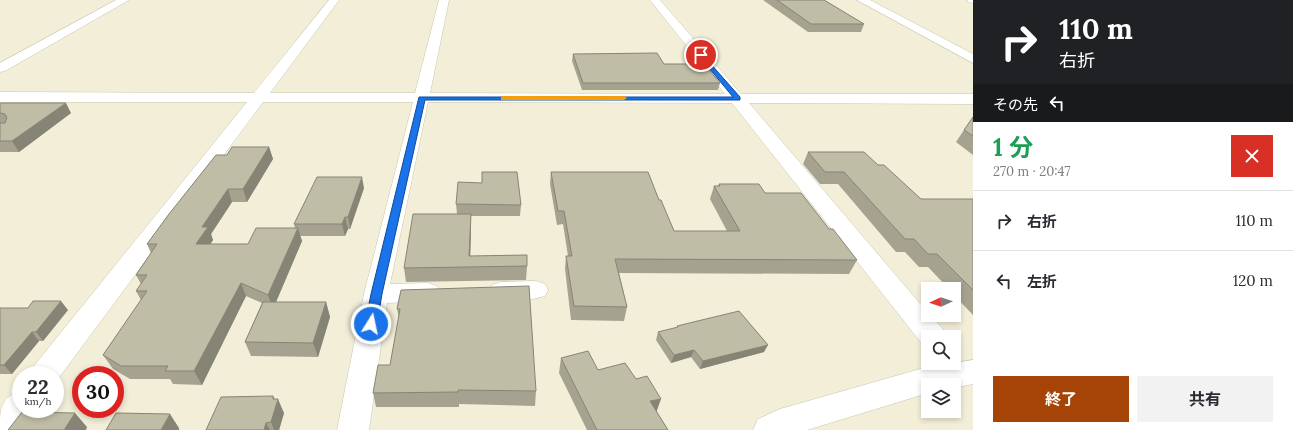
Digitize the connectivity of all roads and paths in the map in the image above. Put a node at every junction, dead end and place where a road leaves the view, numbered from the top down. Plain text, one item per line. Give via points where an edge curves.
1 (124, 0) edge
2 (334, 0) edge
3 (444, 0) edge
4 (655, 0) edge
5 (862, 0) edge
6 (973, 59) edge
7 (0, 68) edge
8 (0, 97) edge
9 (258, 98) junction
10 (422, 98) junction
11 (738, 98) junction
12 (973, 99) edge
13 (536, 290) dead end
14 (480, 291) edge
15 (448, 292) edge
16 (376, 294) junction
17 (927, 330) edge
18 (51, 366) edge
19 (966, 372) edge
20 (12, 416) edge
21 (1, 430) edge
22 (353, 430) edge
23 (769, 430) edge

1 - 7 street
2 - 9 street
3 - 10 street
4 - 11 street
5 - 6 street
8 - 9 street
9 - 10 street
9 - 18 street
10 - 11 street
10 - 16 street
11 - 12 street
11 - 17 street
13 - 14 street
15 - 16 street
16 - 22 street
19 - 23 street via 920,382 780,424
20 - 21 street

